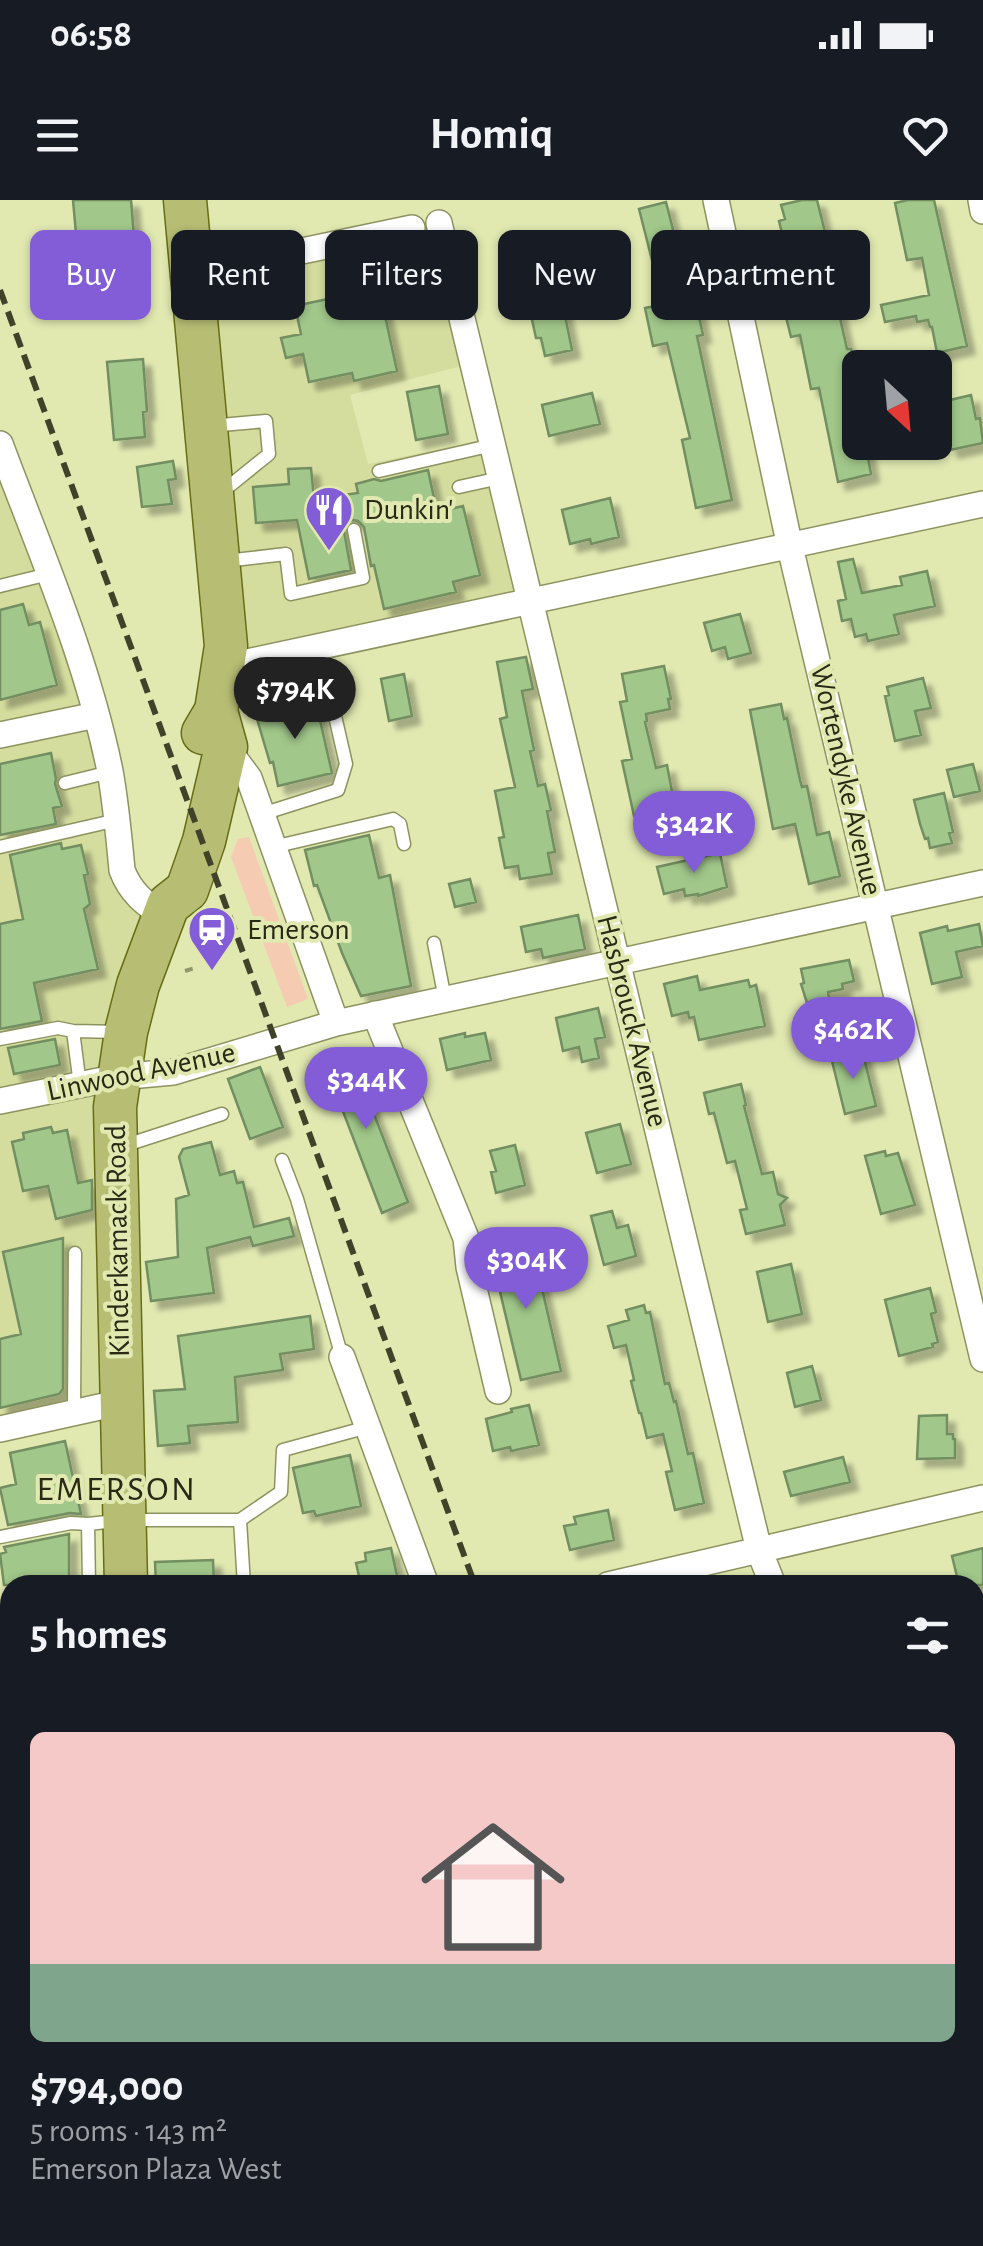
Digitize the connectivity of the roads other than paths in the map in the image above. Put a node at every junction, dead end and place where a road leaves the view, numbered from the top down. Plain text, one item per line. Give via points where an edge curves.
1 (184, 200) edge
2 (716, 200) edge
3 (980, 200) edge
4 (983, 211) edge
5 (439, 223) dead end
6 (412, 228) dead end
7 (187, 230) edge
8 (305, 250) edge
9 (196, 320) edge
10 (206, 427) junction
11 (0, 444) edge
12 (492, 446) junction
13 (379, 471) dead end
14 (500, 478) junction
15 (459, 487) dead end
16 (9, 492) edge
17 (212, 500) junction
18 (983, 504) edge
19 (354, 530) dead end
20 (790, 546) junction
21 (218, 562) junction
22 (49, 574) junction
23 (0, 586) edge
24 (530, 602) junction
25 (320, 646) junction
26 (224, 667) junction
27 (96, 714) junction
28 (221, 729) junction
29 (0, 735) edge
30 (110, 772) junction
31 (65, 782) dead end
32 (262, 814) junction
33 (117, 820) junction
34 (404, 844) dead end
35 (274, 846) junction
36 (0, 848) edge
37 (983, 882) edge
38 (876, 906) junction
39 (166, 911) junction
40 (434, 943) dead end
41 (618, 961) junction
42 (445, 999) junction
43 (375, 1014) junction
44 (336, 1023) junction
45 (73, 1031) junction
46 (126, 1032) junction
47 (0, 1038) edge
48 (99, 1081) junction
49 (0, 1101) edge
50 (222, 1114) dead end
51 (116, 1149) junction
52 (282, 1160) dead end
53 (76, 1253) dead end
54 (342, 1357) joint
55 (983, 1359) edge
56 (498, 1391) dead end
57 (122, 1402) junction
58 (74, 1413) junction
59 (368, 1427) junction
60 (0, 1429) edge
61 (983, 1498) edge
62 (240, 1520) junction
63 (106, 1522) junction
64 (0, 1537) edge
65 (759, 1550) junction
66 (92, 1575) edge
67 (123, 1575) edge
68 (243, 1575) edge
69 (422, 1575) edge
70 (651, 1575) edge
71 (768, 1575) edge

1 - 7 main road, Kinderkamack Road
2 - 20 street, Wortendyke Avenue
3 - 4 street
5 - 12 street, Hasbrouck Avenue
6 - 8 street
9 - 10 main road, Kinderkamack Road
10 - 17 main road, Kinderkamack Road
10 - 17 lane via 266,421 269,454
11 - 16 street
12 - 13 lane
12 - 14 street, Hasbrouck Avenue
14 - 15 lane
14 - 24 street, Hasbrouck Avenue
16 - 22 street
17 - 21 main road, Kinderkamack Road
18 - 20 street
19 - 21 lane via 364,578 291,594 286,554
20 - 24 street
20 - 38 street, Wortendyke Avenue
21 - 26 main road, Kinderkamack Road
22 - 23 lane
22 - 27 street
24 - 25 street
24 - 41 street, Hasbrouck Avenue
25 - 26 street
25 - 32 lane via 346,764 342,784
26 - 28 main road, Kinderkamack Road
27 - 29 street
27 - 30 street
28 - 32 street
28 - 39 main road, Kinderkamack Road via 200,739 161,882
30 - 31 lane
30 - 33 street
32 - 35 street
33 - 36 lane
33 - 39 street via 126,880 144,904
34 - 35 lane via 393,819
35 - 44 street
37 - 38 street, Linwood Avenue
38 - 41 street, Linwood Avenue
38 - 55 street, Wortendyke Avenue
39 - 46 main road, Kinderkamack Road
40 - 42 lane
41 - 42 street, Linwood Avenue
41 - 65 street, Hasbrouck Avenue
42 - 43 street, Linwood Avenue
43 - 44 street, Linwood Avenue
43 - 56 street via 466,1238
44 - 48 street, Linwood Avenue via 173,1072
45 - 46 lane
45 - 47 lane
45 - 48 lane
46 - 48 main road, Kinderkamack Road
48 - 49 street, Linwood Avenue
48 - 51 main road, Kinderkamack Road via 116,1107
50 - 51 lane
51 - 57 main road, Kinderkamack Road
52 - 54 lane
53 - 58 lane
54 - 59 street
57 - 58 street
57 - 63 main road, Kinderkamack Road
58 - 60 street
59 - 62 lane via 283,1450 281,1492
59 - 69 street
61 - 65 street
62 - 63 lane
62 - 68 lane
63 - 64 lane
63 - 66 lane
63 - 67 main road, Kinderkamack Road
65 - 70 street
65 - 71 street, Hasbrouck Avenue

